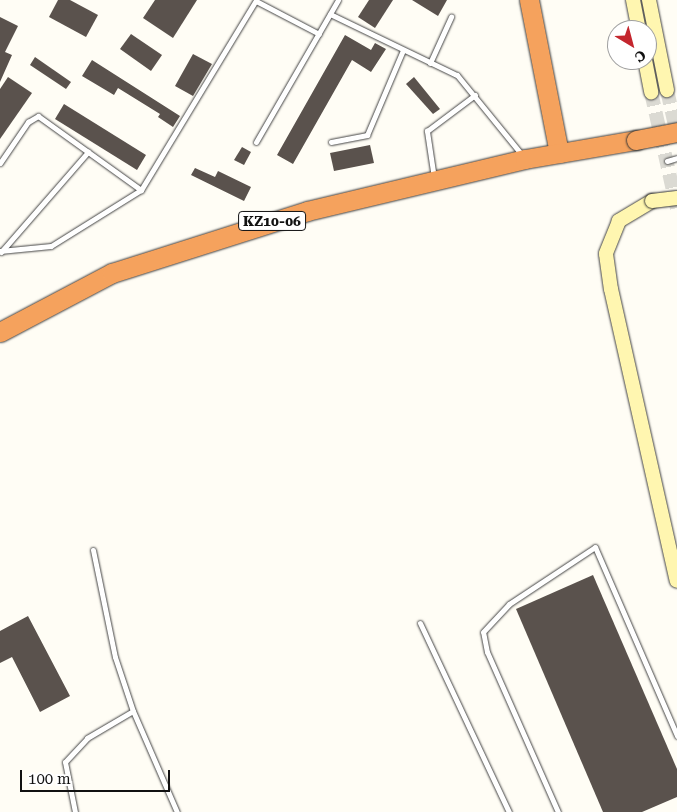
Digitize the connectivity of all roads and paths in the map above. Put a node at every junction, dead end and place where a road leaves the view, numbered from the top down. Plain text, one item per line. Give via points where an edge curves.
1 (256, 0) edge
2 (338, 0) edge
3 (529, 0) edge
4 (633, 0) edge
5 (649, 0) edge
6 (330, 14) junction
7 (451, 17) dead end
8 (637, 20) edge
9 (319, 34) junction
10 (403, 50) junction
11 (430, 62) junction
12 (647, 70) edge
13 (667, 90) tunnel mouth
14 (652, 92) tunnel mouth
15 (475, 95) junction
16 (677, 132) edge
17 (256, 142) dead end
18 (331, 142) dead end
19 (88, 152) junction
20 (559, 153) junction
21 (677, 158) edge
22 (525, 159) junction
23 (666, 161) dead end
24 (0, 163) edge
25 (435, 182) junction
26 (141, 190) junction
27 (677, 198) edge
28 (1, 251) edge
29 (0, 332) edge
30 (93, 550) dead end
31 (677, 581) edge
32 (420, 623) dead end
33 (133, 711) junction
34 (677, 736) edge
35 (75, 812) edge
36 (177, 812) edge
37 (509, 812) edge
38 (558, 812) edge

1 - 9 lane
1 - 26 lane
2 - 6 lane
3 - 20 highway
4 - 8 main road
5 - 13 main road
6 - 9 lane
6 - 10 lane
7 - 11 lane
9 - 17 lane
10 - 11 lane
10 - 18 lane via 366,135
11 - 15 lane via 457,75
12 - 14 main road
15 - 22 lane
15 - 25 lane via 427,131
16 - 20 highway, KZ10-06, bridge
19 - 24 lane via 38,116 28,122
19 - 26 lane
19 - 28 lane
20 - 22 highway, KZ10-06
21 - 23 lane
22 - 25 highway, KZ10-06
25 - 29 highway, KZ10-06 via 307,211 160,256 97,280
26 - 28 lane via 51,246
27 - 31 main road, bridge via 652,202 620,221 606,254 611,289
30 - 33 lane via 115,657
32 - 37 lane
33 - 35 lane via 87,738 65,762
33 - 36 lane
34 - 38 lane via 595,547 508,604 483,632 487,652

